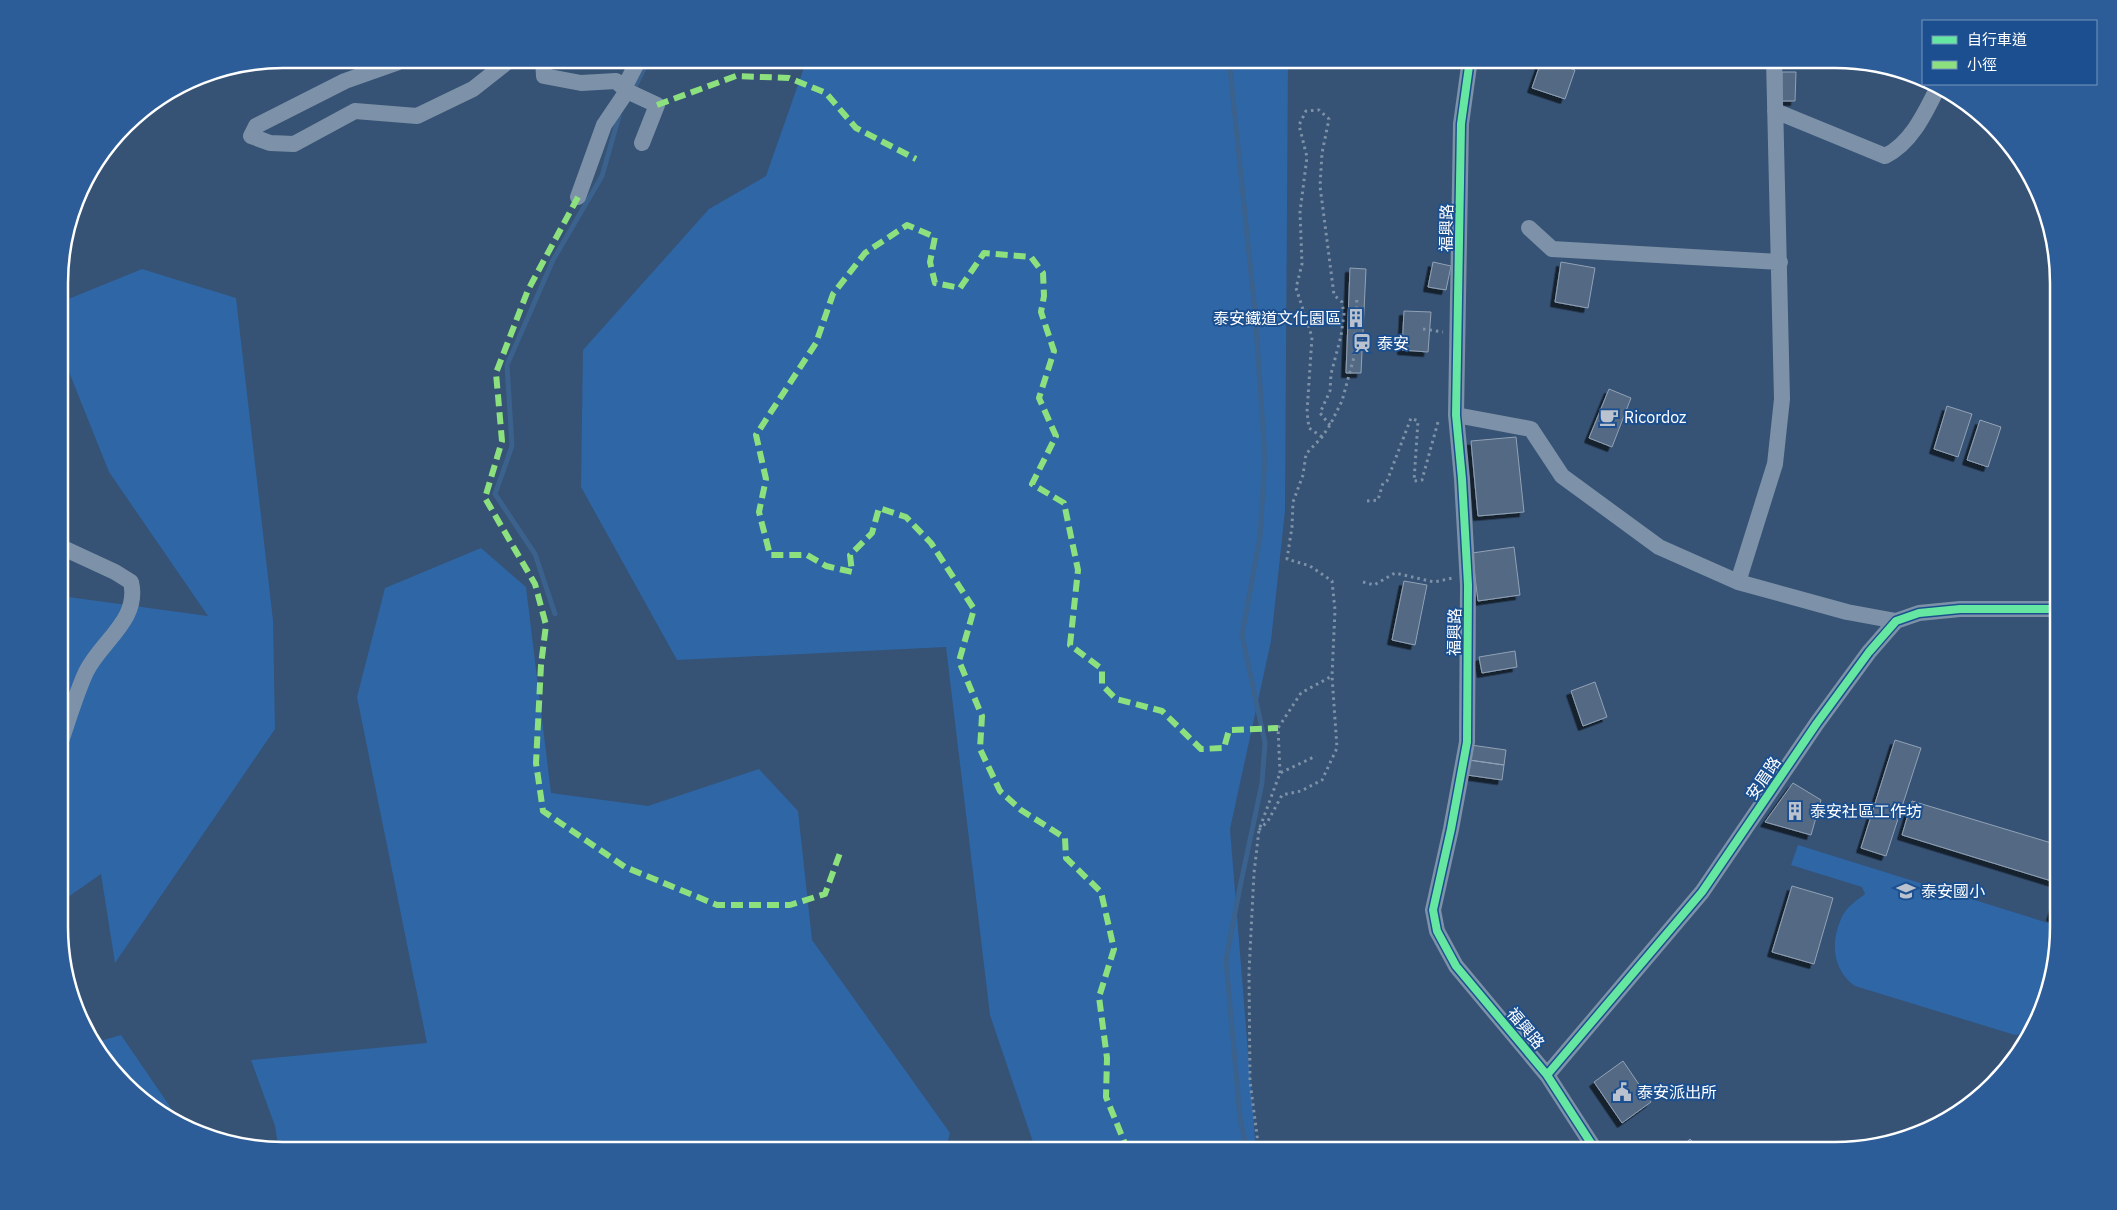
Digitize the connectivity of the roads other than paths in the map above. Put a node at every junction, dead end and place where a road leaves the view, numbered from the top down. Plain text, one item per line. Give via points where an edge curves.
1 (382, 68) edge
2 (500, 68) edge
3 (544, 68) edge
4 (635, 68) edge
5 (1469, 68) edge
6 (1774, 68) edge
7 (625, 90) junction
8 (1935, 92) edge
9 (1775, 111) junction
10 (642, 144) dead end
11 (578, 197) dead end
12 (1529, 228) dead end
13 (1780, 262) junction
14 (1456, 417) junction
15 (68, 550) edge
16 (1738, 582) junction
17 (2050, 610) edge
18 (1896, 621) junction
19 (68, 722) edge
20 (1547, 1075) junction
21 (1590, 1142) edge

1 - 2 street via 346,81 256,126 251,136 270,143 294,144 355,111 417,116 473,89
3 - 7 street via 544,76 581,83 616,80
4 - 7 street
5 - 14 street, 福興路 via 1461,124
6 - 9 street
7 - 10 street via 657,105
7 - 11 street via 604,125
8 - 9 street via 1905,142 1885,156
9 - 13 street
12 - 13 street via 1552,249
13 - 16 street via 1782,399 1775,464
14 - 16 street via 1531,429 1562,476 1659,547
14 - 20 street, 福興路 via 1468,574 1467,742 1433,910 1437,931 1456,966
15 - 19 street via 131,582 134,594 128,615 87,671
16 - 18 street via 1847,612
17 - 18 street via 1960,609 1919,613
18 - 20 street, 安眉路 via 1817,723 1702,892
20 - 21 street, 福興路

